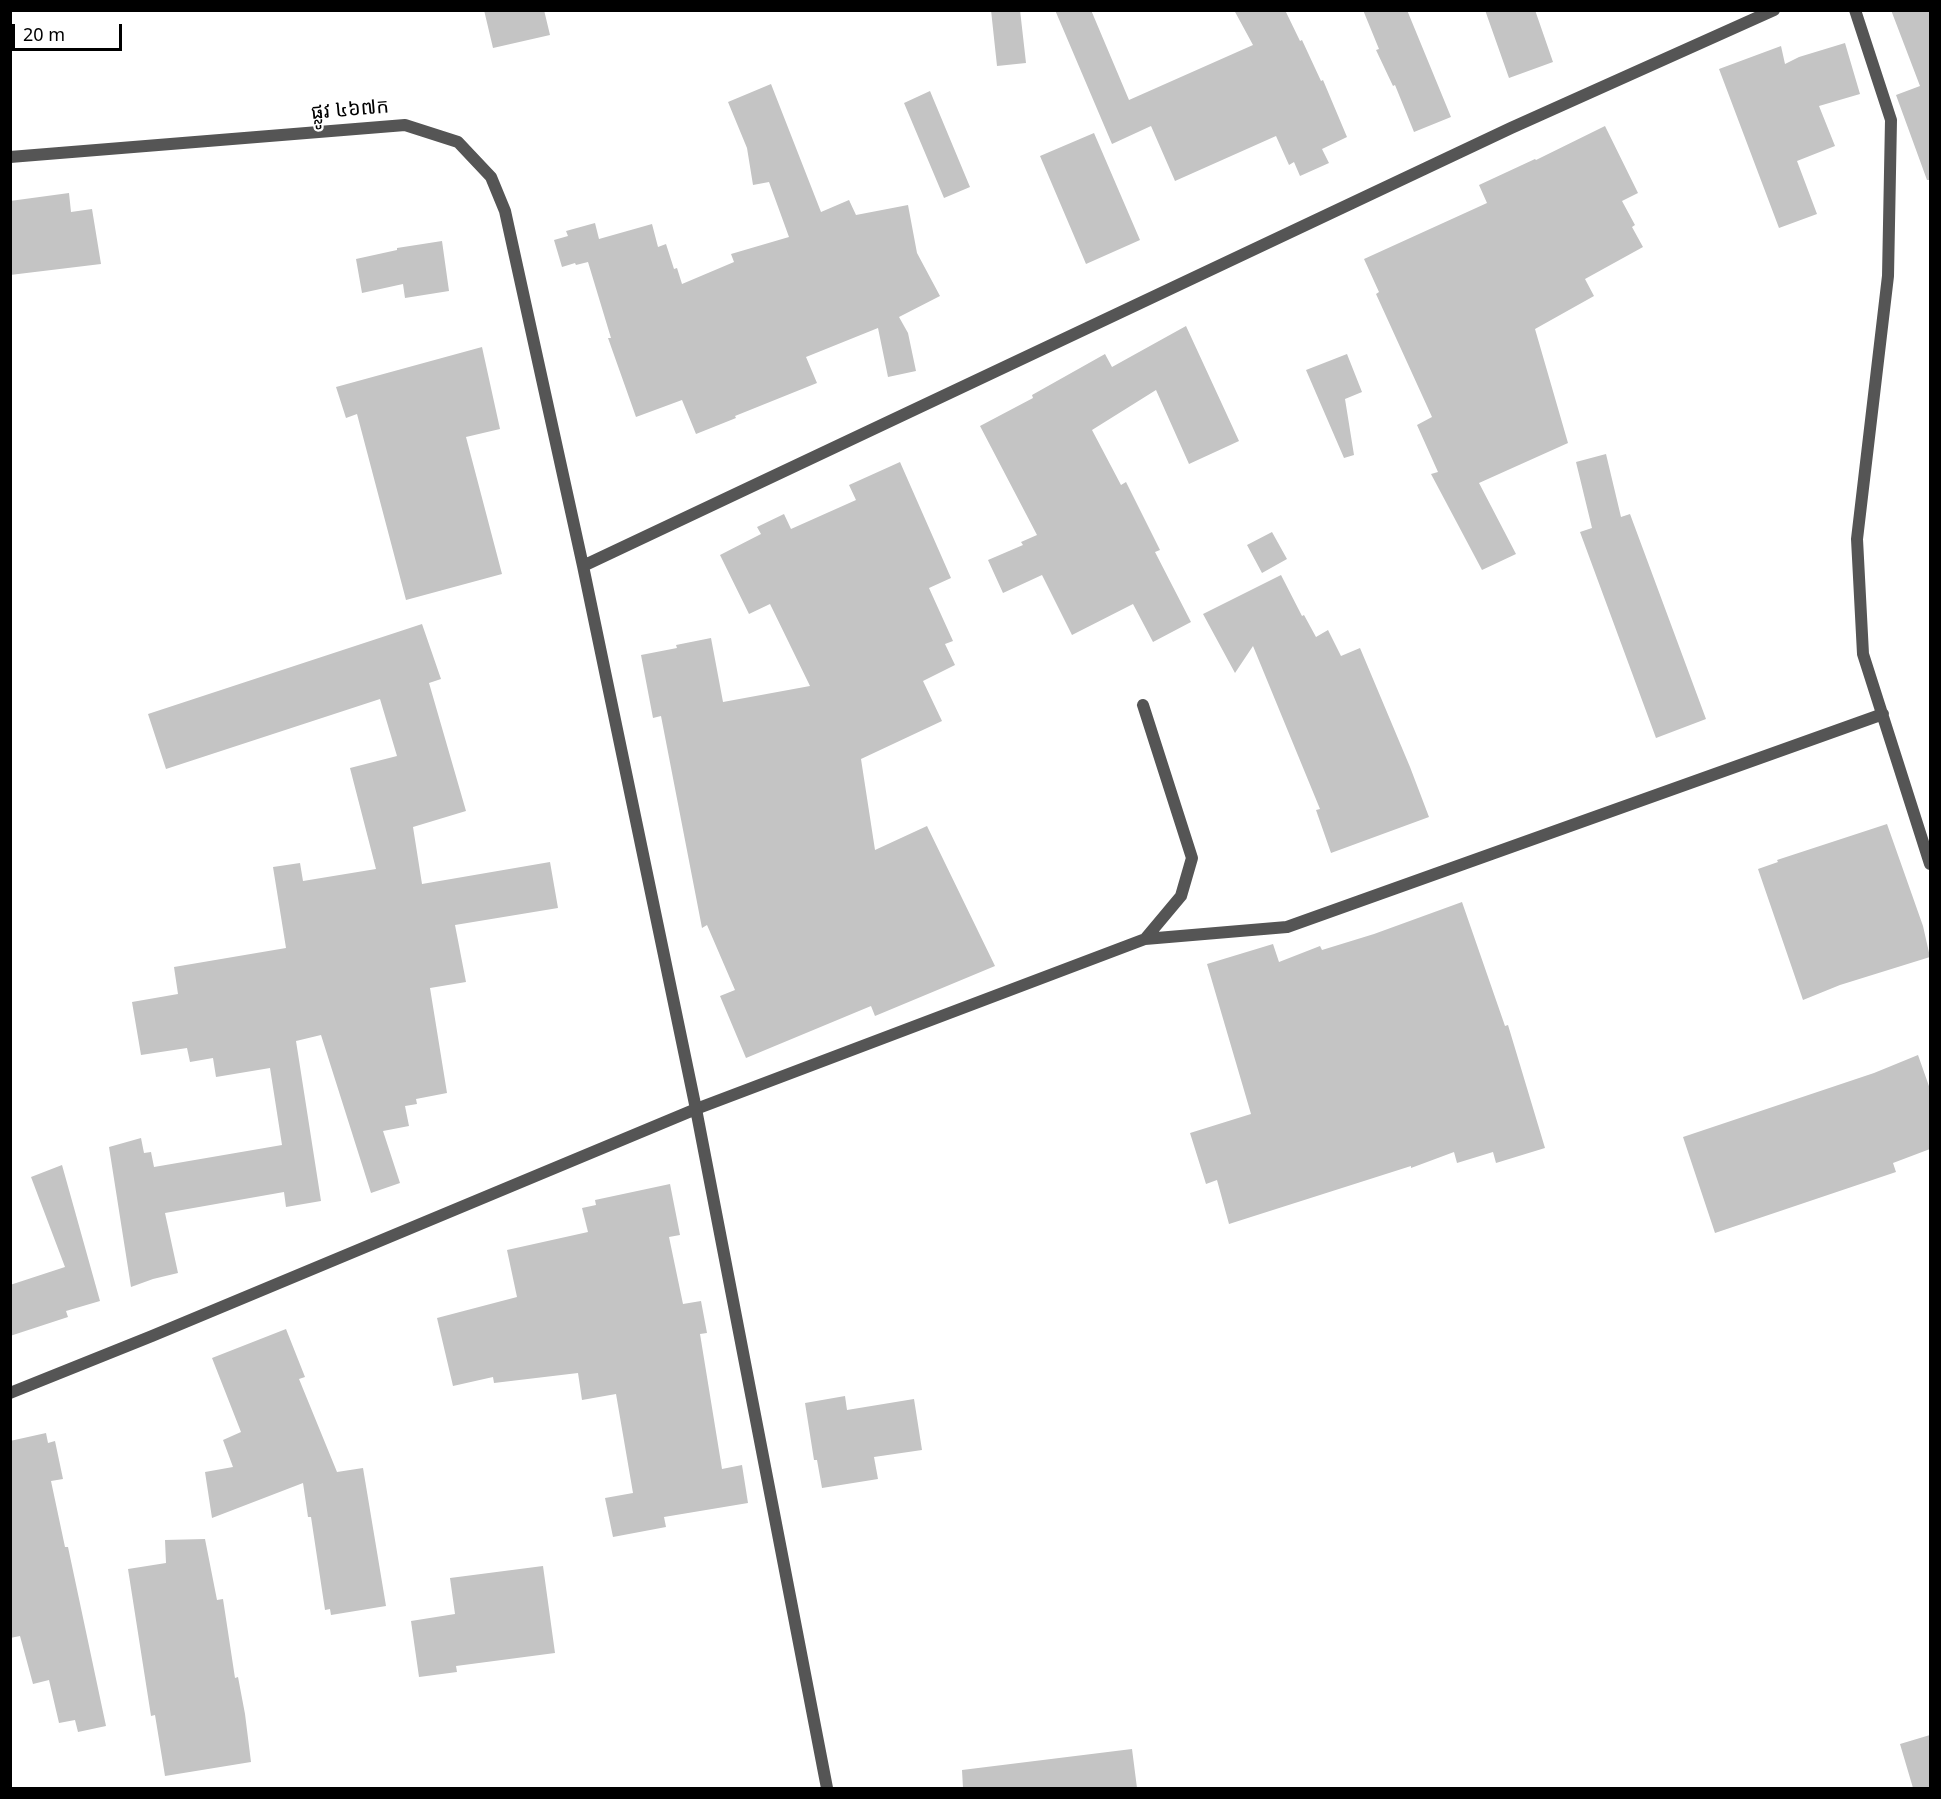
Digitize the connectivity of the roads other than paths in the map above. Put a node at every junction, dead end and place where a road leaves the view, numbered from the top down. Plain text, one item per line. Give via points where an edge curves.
1 (1774, 10) edge
2 (1855, 10) edge
3 (10, 157) edge
4 (583, 566) junction
5 (1143, 705) dead end
6 (1883, 714) junction
7 (1930, 864) edge
8 (1145, 939) junction
9 (696, 1108) junction
10 (10, 1393) edge
11 (827, 1788) edge

1 - 4 street via 1511,128
2 - 6 street via 1891,120 1888,276 1857,539 1863,654
3 - 4 street, ផ្លូវ ៤៦៧ក via 405,125 458,142 491,177 505,211
4 - 9 street, ផ្លូវ ៤៦៧ក
5 - 8 street via 1192,858 1181,896
6 - 7 street
6 - 8 street via 1287,927
8 - 9 street
9 - 10 street
9 - 11 street, ផ្លូវ ៤៦៧ក

